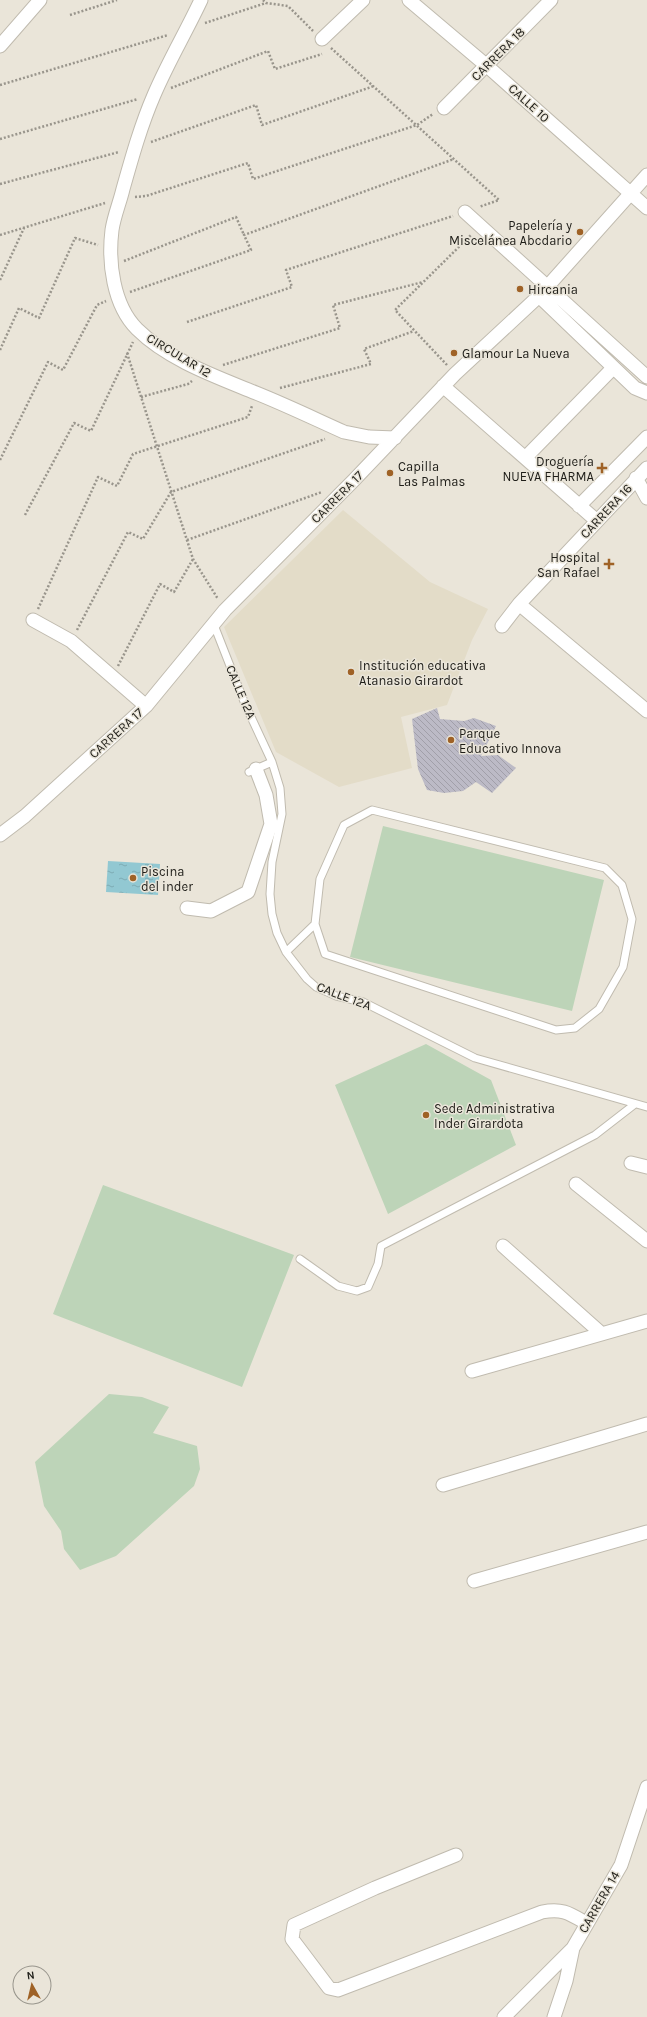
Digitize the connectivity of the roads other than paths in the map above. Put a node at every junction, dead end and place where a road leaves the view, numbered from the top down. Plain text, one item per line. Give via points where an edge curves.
1 (40, 0) edge
2 (201, 0) edge
3 (363, 0) edge
4 (409, 0) edge
5 (551, 0) edge
6 (322, 39) road end
7 (0, 46) edge
8 (487, 66) junction
9 (444, 108) road end
10 (647, 175) edge
11 (629, 193) junction
12 (647, 208) edge
13 (465, 212) road end
14 (543, 291) junction
15 (613, 368) junction
16 (647, 377) edge
17 (443, 386) junction
18 (647, 393) edge
19 (647, 437) edge
20 (395, 438) junction
21 (526, 457) junction
22 (647, 468) edge
23 (636, 478) junction
24 (647, 498) edge
25 (579, 506) junction
26 (598, 521) junction
27 (519, 604) junction
28 (33, 620) road end
29 (214, 625) junction
30 (502, 626) dead end
31 (146, 706) junction
32 (647, 711) edge
33 (272, 762) junction
34 (253, 770) joint
35 (0, 835) edge
36 (187, 908) dead end
37 (315, 924) junction
38 (286, 952) junction
39 (635, 1104) junction
40 (647, 1107) edge
41 (630, 1163) dead end
42 (647, 1168) edge
43 (576, 1184) dead end
44 (647, 1241) edge
45 (503, 1246) dead end
46 (300, 1260) dead end
47 (647, 1321) edge
48 (602, 1334) junction
49 (472, 1371) dead end
50 (647, 1424) edge
51 (443, 1485) dead end
52 (647, 1532) edge
53 (474, 1581) dead end
54 (647, 1787) edge
55 (456, 1855) dead end
56 (586, 1923) junction
57 (573, 1948) junction
58 (504, 2017) edge
59 (554, 2017) edge

1 - 7 street
2 - 20 street, CIRCULAR 12 via 154,95 135,148 112,230 111,266 118,297 129,320 138,330 202,372 257,393 344,432 369,437
3 - 6 street
4 - 8 street, CALLE 10
5 - 8 street, CARRERA 18
8 - 9 street, CARRERA 18
8 - 11 street, CALLE 10
10 - 11 street, CARRERA 17
11 - 12 street, CALLE 10
11 - 14 street, CARRERA 17
13 - 14 street
14 - 15 street
14 - 16 street
14 - 17 street, CARRERA 17
15 - 18 street via 635,388
15 - 21 street
17 - 20 street, CARRERA 17
17 - 21 street
19 - 25 street
20 - 29 street, CARRERA 17 via 225,610
21 - 25 street
22 - 23 street, CARRERA 16
23 - 24 street
23 - 26 street, CARRERA 16
25 - 26 street
26 - 27 street, CARRERA 16
27 - 30 street, CARRERA 16
27 - 32 street
28 - 31 street via 71,641
29 - 31 street, CARRERA 17
29 - 33 lane, CALLE 12A via 245,704
31 - 35 street, CARRERA 17 via 25,816
33 - 34 lane
33 - 38 lane, CALLE 12A via 280,788 282,814 272,862 270,894 277,934
34 - 36 street via 266,795 271,824 248,892 211,910
37 - 37 lane via 320,879 344,825 372,810 605,868 622,885 632,919 623,967 599,1009 575,1028 556,1030 325,954
37 - 38 lane
38 - 39 lane, CALLE 12A via 316,988 336,996 364,1002 475,1058
39 - 40 lane, CALLE 12A
39 - 46 lane via 595,1135 381,1246 378,1264 368,1287 357,1291 338,1286
41 - 42 street
43 - 44 street
45 - 48 street
47 - 48 street
48 - 49 street
50 - 51 street
52 - 53 street
54 - 56 street, CARRERA 14 via 621,1865
55 - 56 street via 294,1925 292,1940 329,1988 338,1990 542,1912 562,1911
56 - 57 street, CARRERA 14
57 - 58 street
57 - 59 street, CARRERA 14 via 566,1981

